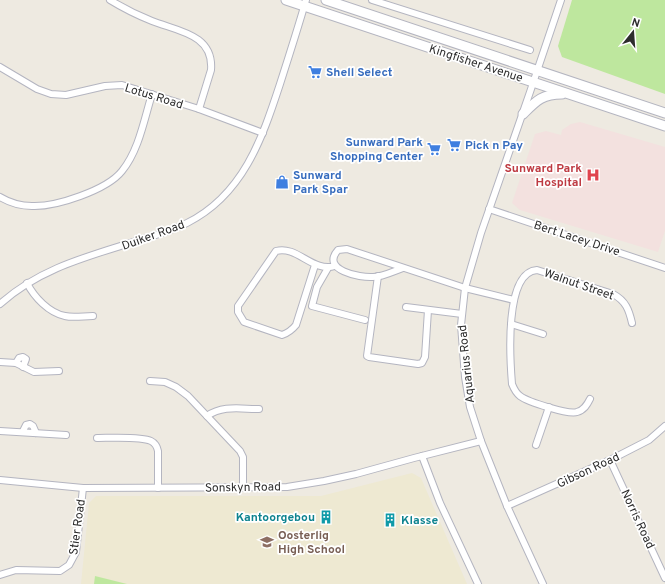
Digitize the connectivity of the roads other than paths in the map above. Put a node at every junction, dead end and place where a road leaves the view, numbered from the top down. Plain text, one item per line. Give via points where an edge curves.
1 (110, 0) edge
2 (286, 0) edge
3 (326, 0) edge
4 (372, 0) edge
5 (560, 0) edge
6 (305, 3) edge
7 (530, 50) dead end
8 (0, 67) edge
9 (537, 70) junction
10 (533, 82) junction
11 (152, 94) junction
12 (570, 94) junction
13 (199, 109) junction
14 (665, 113) edge
15 (523, 114) junction
16 (665, 126) edge
17 (263, 133) junction
18 (0, 198) edge
19 (489, 209) junction
20 (315, 265) junction
21 (335, 266) junction
22 (328, 268) junction
23 (403, 268) junction
24 (665, 268) edge
25 (378, 276) junction
26 (27, 283) junction
27 (465, 288) junction
28 (514, 300) junction
29 (0, 304) edge
30 (406, 307) dead end
31 (428, 310) junction
32 (462, 314) junction
33 (93, 316) dead end
34 (365, 320) dead end
35 (632, 323) dead end
36 (511, 324) junction
37 (543, 334) dead end
38 (0, 362) edge
39 (59, 371) dead end
40 (150, 381) dead end
41 (590, 399) dead end
42 (548, 407) junction
43 (259, 409) dead end
44 (207, 416) junction
45 (665, 426) edge
46 (0, 431) edge
47 (66, 435) dead end
48 (96, 438) dead end
49 (481, 441) junction
50 (536, 445) dead end
51 (422, 456) junction
52 (610, 460) junction
53 (0, 480) edge
54 (83, 488) junction
55 (158, 488) junction
56 (243, 488) junction
57 (507, 506) junction
58 (0, 575) edge
59 (665, 578) edge
60 (478, 584) edge
61 (543, 584) edge

1 - 13 street via 152,21 194,36 203,44 210,55 211,70
2 - 6 street, Kingfisher Avenue
3 - 9 street, Kingfisher Avenue
4 - 7 street
5 - 9 street, Aquarius Road
6 - 10 street, Kingfisher Avenue
6 - 17 street, Duiker Road
8 - 11 street, Lotus Road via 37,89 57,95 77,94 115,85
9 - 10 street, Aquarius Road
9 - 14 street, Kingfisher Avenue
10 - 12 street, Kingfisher Avenue
10 - 15 street, Aquarius Road
11 - 13 street, Lotus Road
11 - 18 street via 129,160 122,172 107,184 74,198 42,206 24,206
12 - 15 street via 541,97
12 - 16 street, Kingfisher Avenue
13 - 17 street, Lotus Road
15 - 19 street, Aquarius Road
17 - 26 street, Duiker Road via 251,160 237,181 203,213 188,223 78,259
19 - 24 street, Bert Lacey Drive
19 - 27 street, Aquarius Road
20 - 20 street via 293,329 282,335 244,322 238,312 238,306 276,251 290,252
20 - 22 street
21 - 22 street
21 - 23 street via 336,252 347,249
21 - 25 street via 350,273 368,277
22 - 34 street via 317,288 312,306
23 - 25 street
23 - 27 street
25 - 31 street via 368,357 422,363 425,357
26 - 29 street, Duiker Road
26 - 33 street via 39,301 59,314
27 - 28 street
27 - 32 street, Aquarius Road
28 - 35 street, Walnut Street via 525,274 533,270 542,270 618,297 626,305
28 - 36 street, Walnut Street
30 - 31 street
31 - 32 street
32 - 49 street, Aquarius Road via 465,377 470,407
36 - 37 street
36 - 42 street, Walnut Street via 513,389 525,399
38 - 39 street via 16,363 23,357 26,359 23,367 34,372
40 - 44 street via 165,382 176,387
41 - 42 street, Walnut Street via 584,408 574,413
42 - 50 street
43 - 44 street via 223,408
44 - 56 street via 242,455
45 - 52 street, Gibson Road via 649,440
46 - 47 street via 24,431 30,424 36,433
48 - 55 street via 141,438 153,442 158,451
49 - 51 street, Sonskyn Road
49 - 57 street, Aquarius Road
51 - 56 street, Sonskyn Road via 324,481 287,487
51 - 60 street via 440,503
52 - 57 street, Gibson Road
52 - 59 street, Norris Road
53 - 54 street, Sonskyn Road
54 - 55 street, Sonskyn Road
54 - 58 street, Stier Road via 76,552 68,567 57,571 16,570
55 - 56 street, Sonskyn Road
57 - 61 street, Aquarius Road

